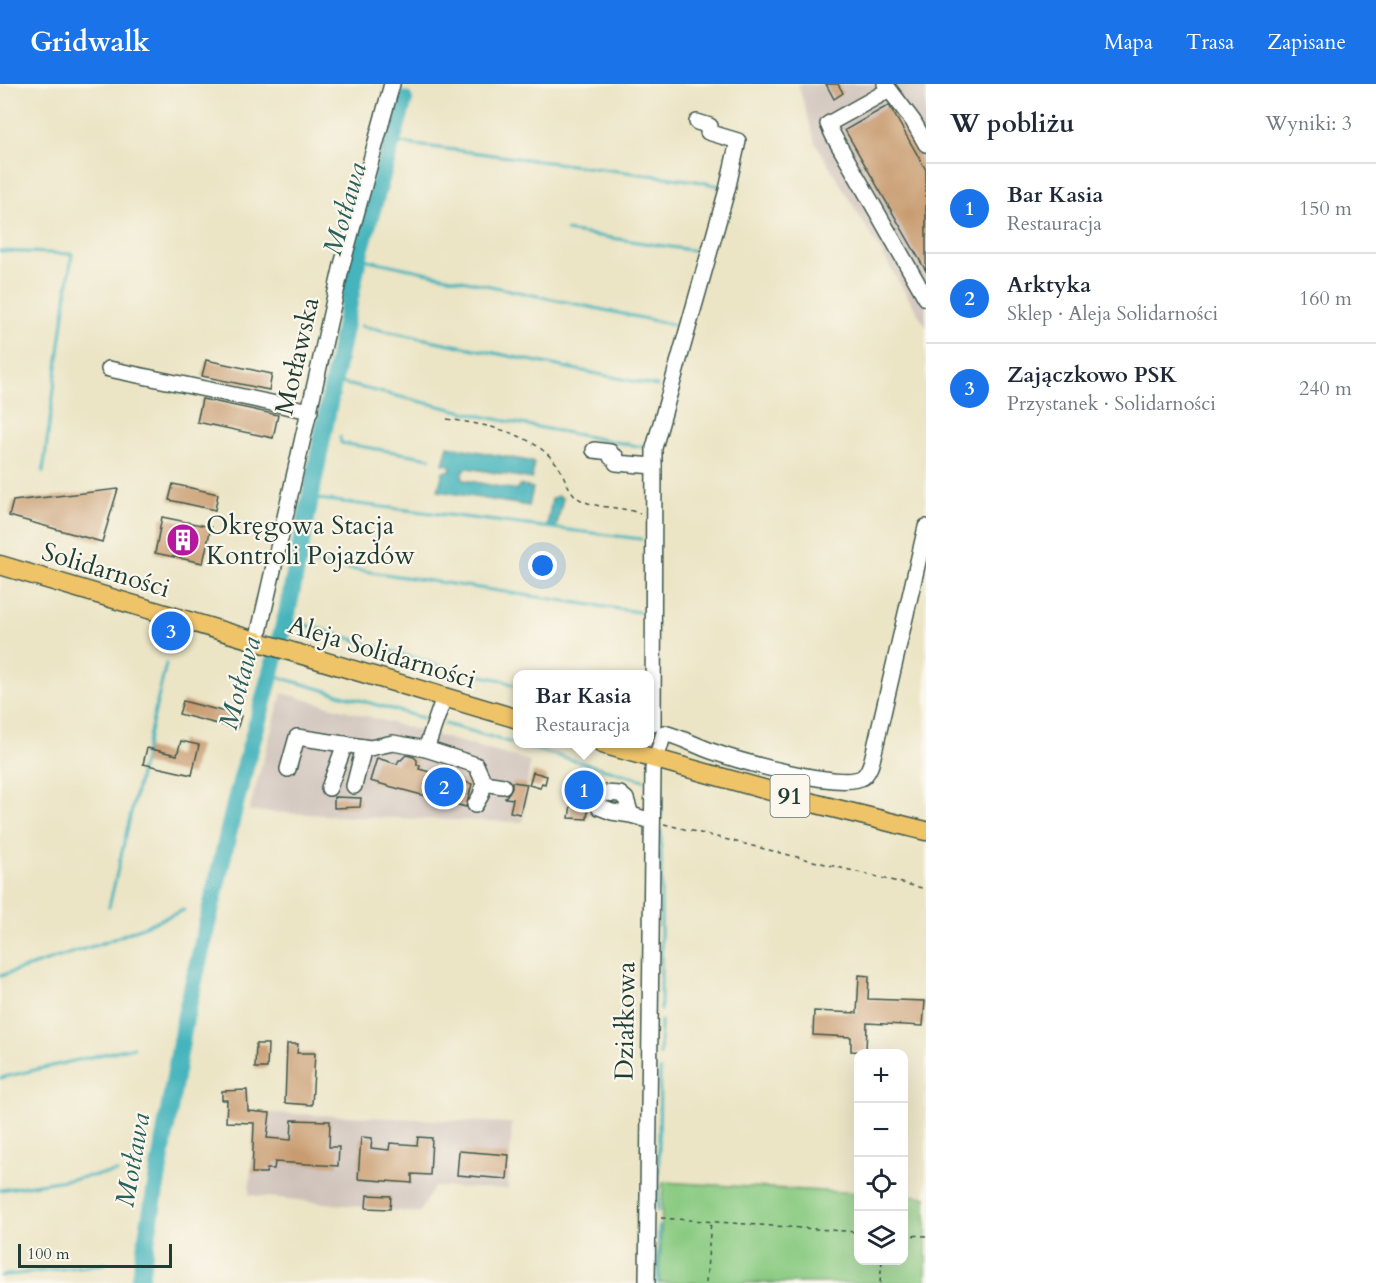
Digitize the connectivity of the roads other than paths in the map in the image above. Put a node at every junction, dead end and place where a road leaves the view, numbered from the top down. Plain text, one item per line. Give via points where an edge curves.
1 (402, 84) edge
2 (887, 87) edge
3 (390, 91) edge
4 (697, 122) dead end
5 (926, 144) edge
6 (926, 298) edge
7 (109, 369) dead end
8 (310, 411) junction
9 (594, 450) dead end
10 (654, 466) junction
11 (926, 527) edge
12 (0, 565) edge
13 (262, 643) junction
14 (444, 697) junction
15 (513, 718) edge
16 (656, 726) edge
17 (345, 744) junction
18 (364, 747) junction
19 (616, 748) edge
20 (426, 749) junction
21 (656, 760) junction
22 (288, 769) dead end
23 (484, 783) junction
24 (354, 786) dead end
25 (503, 786) dead end
26 (329, 788) dead end
27 (475, 805) dead end
28 (631, 815) dead end
29 (652, 821) junction
30 (926, 831) edge
31 (647, 1283) edge

1 - 3 street
2 - 5 street
2 - 6 street via 828,124
3 - 8 street, Motławska via 342,265
4 - 10 street, Działkowa via 710,126 708,132 738,141 654,448
7 - 8 street
8 - 13 street, Motławska
9 - 10 street via 610,452 616,463
10 - 16 street, Działkowa
11 - 16 street via 874,752 863,777 846,782 764,767 718,754
12 - 13 main road, Solidarności
13 - 14 main road, Aleja Solidarności
14 - 15 main road, Aleja Solidarności
14 - 20 street
16 - 21 street, Działkowa
17 - 18 street
17 - 22 street via 297,737
17 - 26 street
18 - 20 street via 393,743
18 - 24 street
19 - 21 main road, 91
20 - 23 street via 476,765
21 - 29 street, Działkowa
21 - 30 main road, 91
23 - 25 street
23 - 27 street
28 - 29 street
29 - 31 street, Działkowa

